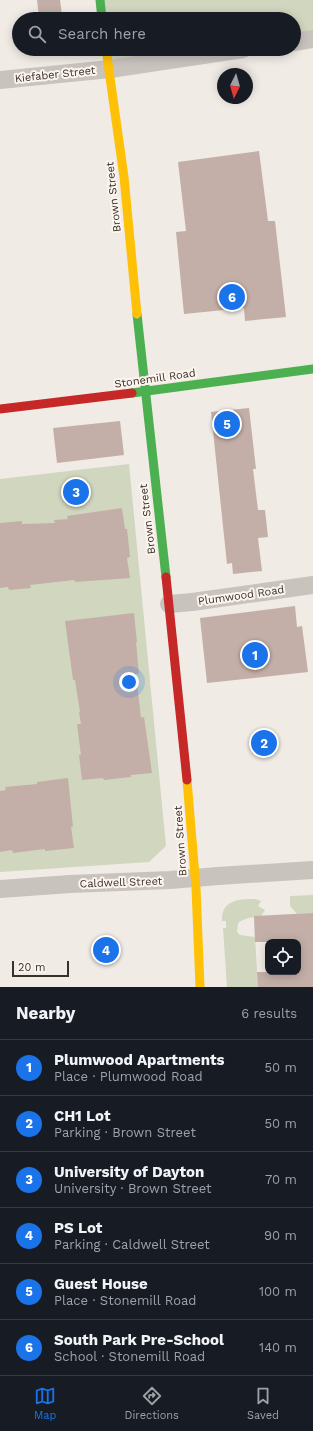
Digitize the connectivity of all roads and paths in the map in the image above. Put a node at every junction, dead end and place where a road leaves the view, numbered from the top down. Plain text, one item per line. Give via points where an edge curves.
1 (100, 0) edge
2 (101, 12) edge
3 (313, 38) edge
4 (301, 41) edge
5 (107, 56) edge
6 (196, 56) edge
7 (110, 69) junction
8 (0, 80) edge
9 (313, 369) edge
10 (145, 392) junction
11 (0, 409) edge
12 (313, 585) edge
13 (169, 604) junction
14 (313, 870) edge
15 (195, 878) junction
16 (0, 889) edge
17 (200, 987) edge

1 - 2 street
3 - 4 street
5 - 7 street, Brown Street
6 - 7 street, Kiefaber Street
7 - 8 street, Kiefaber Street
7 - 10 street, Brown Street
9 - 10 street, Stonemill Road
10 - 11 street, Stonemill Road
10 - 13 street, Brown Street
12 - 13 street, Plumwood Road
13 - 15 street, Brown Street
14 - 15 street, Caldwell Street
15 - 16 street, Caldwell Street
15 - 17 street, Brown Street

